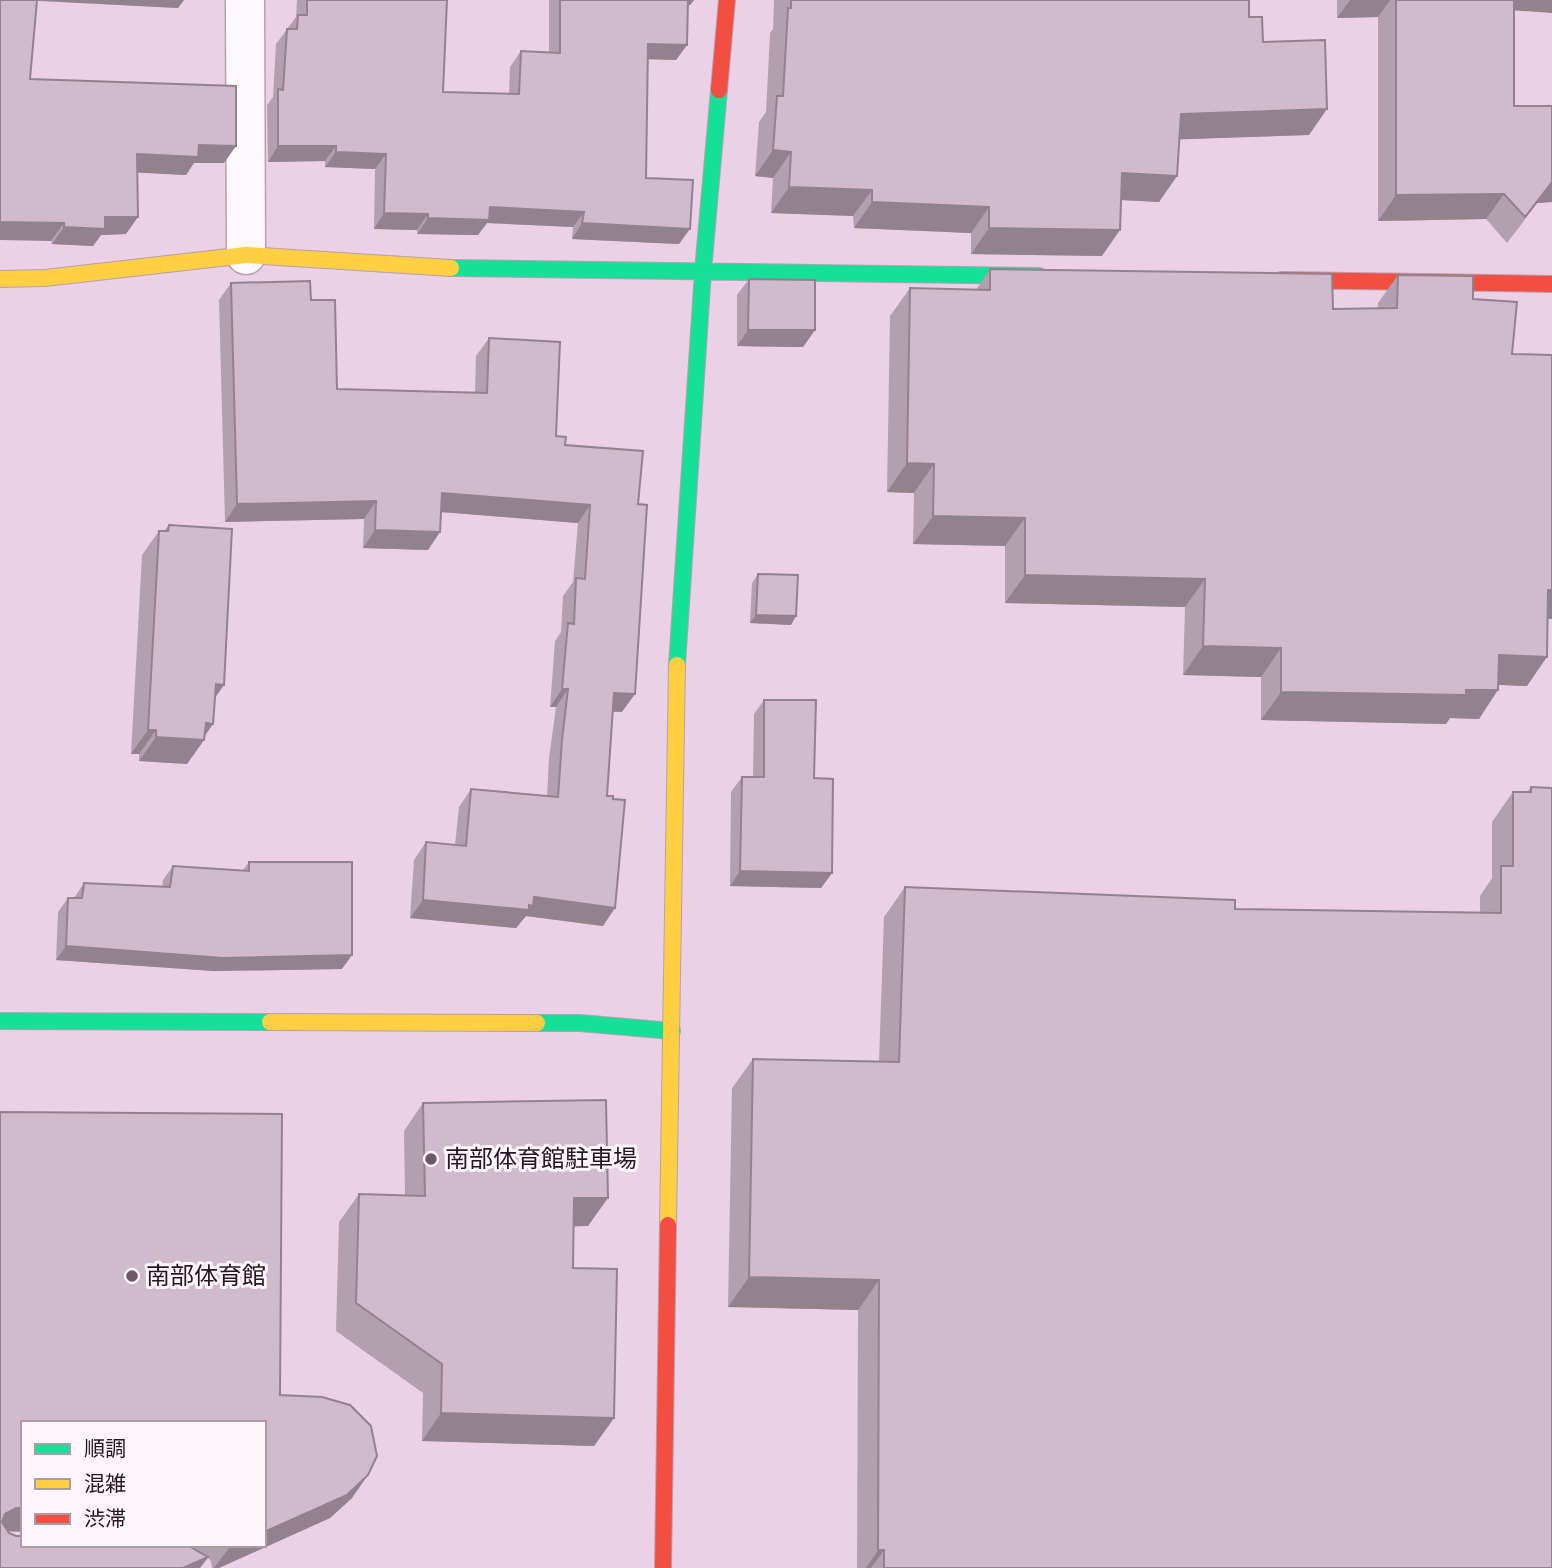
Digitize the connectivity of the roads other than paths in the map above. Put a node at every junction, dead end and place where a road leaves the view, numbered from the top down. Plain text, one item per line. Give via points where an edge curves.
1 (245, 0) edge
2 (727, 0) edge
3 (246, 255) junction
4 (703, 271) junction
5 (1051, 276) edge
6 (0, 278) edge
7 (1260, 279) edge
8 (1552, 284) edge
9 (0, 1021) edge
10 (672, 1031) junction
11 (663, 1568) edge

1 - 3 street
2 - 4 street
3 - 4 street via 462,268
3 - 6 street via 45,278
4 - 5 street
4 - 10 street via 677,666
7 - 8 street
9 - 10 street via 580,1023
10 - 11 street

